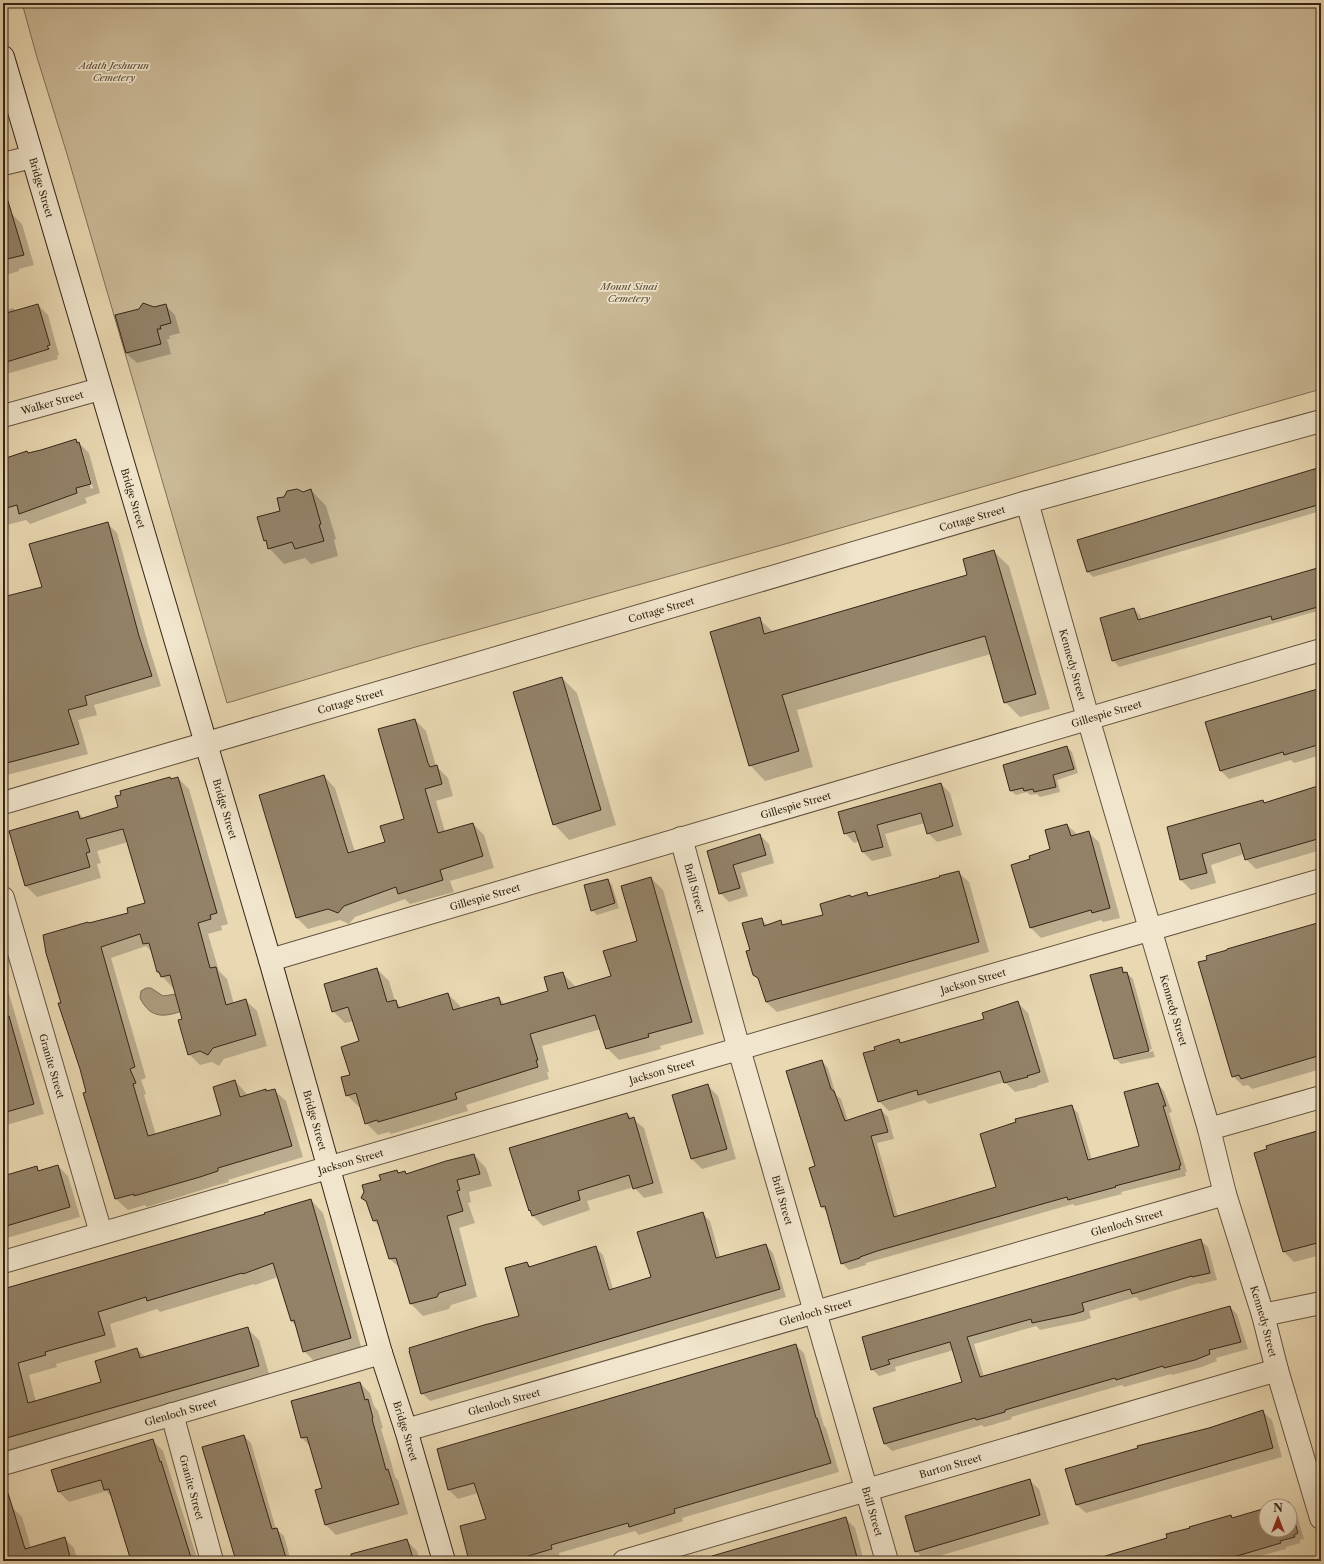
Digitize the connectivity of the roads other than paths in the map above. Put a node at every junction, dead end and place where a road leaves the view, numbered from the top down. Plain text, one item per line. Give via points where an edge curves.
1 (3, 57) edge
2 (32, 157) junction
3 (3, 164) edge
4 (100, 389) junction
5 (3, 416) edge
6 (1321, 421) edge
7 (1027, 502) junction
8 (1321, 650) edge
9 (1088, 718) junction
10 (205, 742) junction
11 (3, 803) edge
12 (681, 838) junction
13 (1321, 880) edge
14 (3, 898) edge
15 (1150, 930) junction
16 (270, 960) junction
17 (738, 1048) junction
18 (1321, 1097) edge
19 (1209, 1129) junction
20 (328, 1168) junction
21 (1225, 1194) junction
22 (101, 1233) junction
23 (3, 1262) edge
24 (1321, 1302) edge
25 (816, 1312) junction
26 (1263, 1316) junction
27 (381, 1353) junction
28 (1276, 1370) junction
29 (172, 1414) junction
30 (406, 1430) junction
31 (3, 1464) edge
32 (867, 1490) junction
33 (1321, 1518) edge
34 (212, 1561) edge
35 (444, 1561) edge
36 (624, 1561) edge
37 (887, 1561) edge

1 - 2 street, Bridge Street
2 - 3 street
2 - 4 street, Bridge Street
4 - 5 street, Walker Street
4 - 10 street, Bridge Street
6 - 7 street, Cottage Street
7 - 9 street, Kennedy Street
7 - 10 street, Cottage Street
8 - 9 street, Gillespie Street
9 - 12 street, Gillespie Street
9 - 15 street, Kennedy Street
10 - 11 street, Cottage Street
10 - 16 street, Bridge Street
12 - 16 street, Gillespie Street
12 - 17 street, Brill Street
13 - 15 street, Jackson Street
14 - 22 street, Granite Street
15 - 17 street, Jackson Street
15 - 19 street, Kennedy Street
16 - 20 street, Bridge Street
17 - 20 street, Jackson Street
17 - 25 street, Brill Street
18 - 19 street
19 - 21 street, Kennedy Street
20 - 22 street, Jackson Street
20 - 27 street, Bridge Street
21 - 25 street, Glenloch Street
21 - 26 street, Kennedy Street
22 - 23 street, Jackson Street
24 - 26 street
25 - 30 street, Glenloch Street
25 - 32 street, Brill Street
26 - 28 street, Kennedy Street
27 - 29 street, Glenloch Street
27 - 30 street, Bridge Street
28 - 32 street, Burton Street
28 - 33 street, Kennedy Street
29 - 31 street, Glenloch Street
29 - 34 street, Granite Street
30 - 35 street, Bridge Street
32 - 36 street, Burton Street
32 - 37 street, Brill Street

